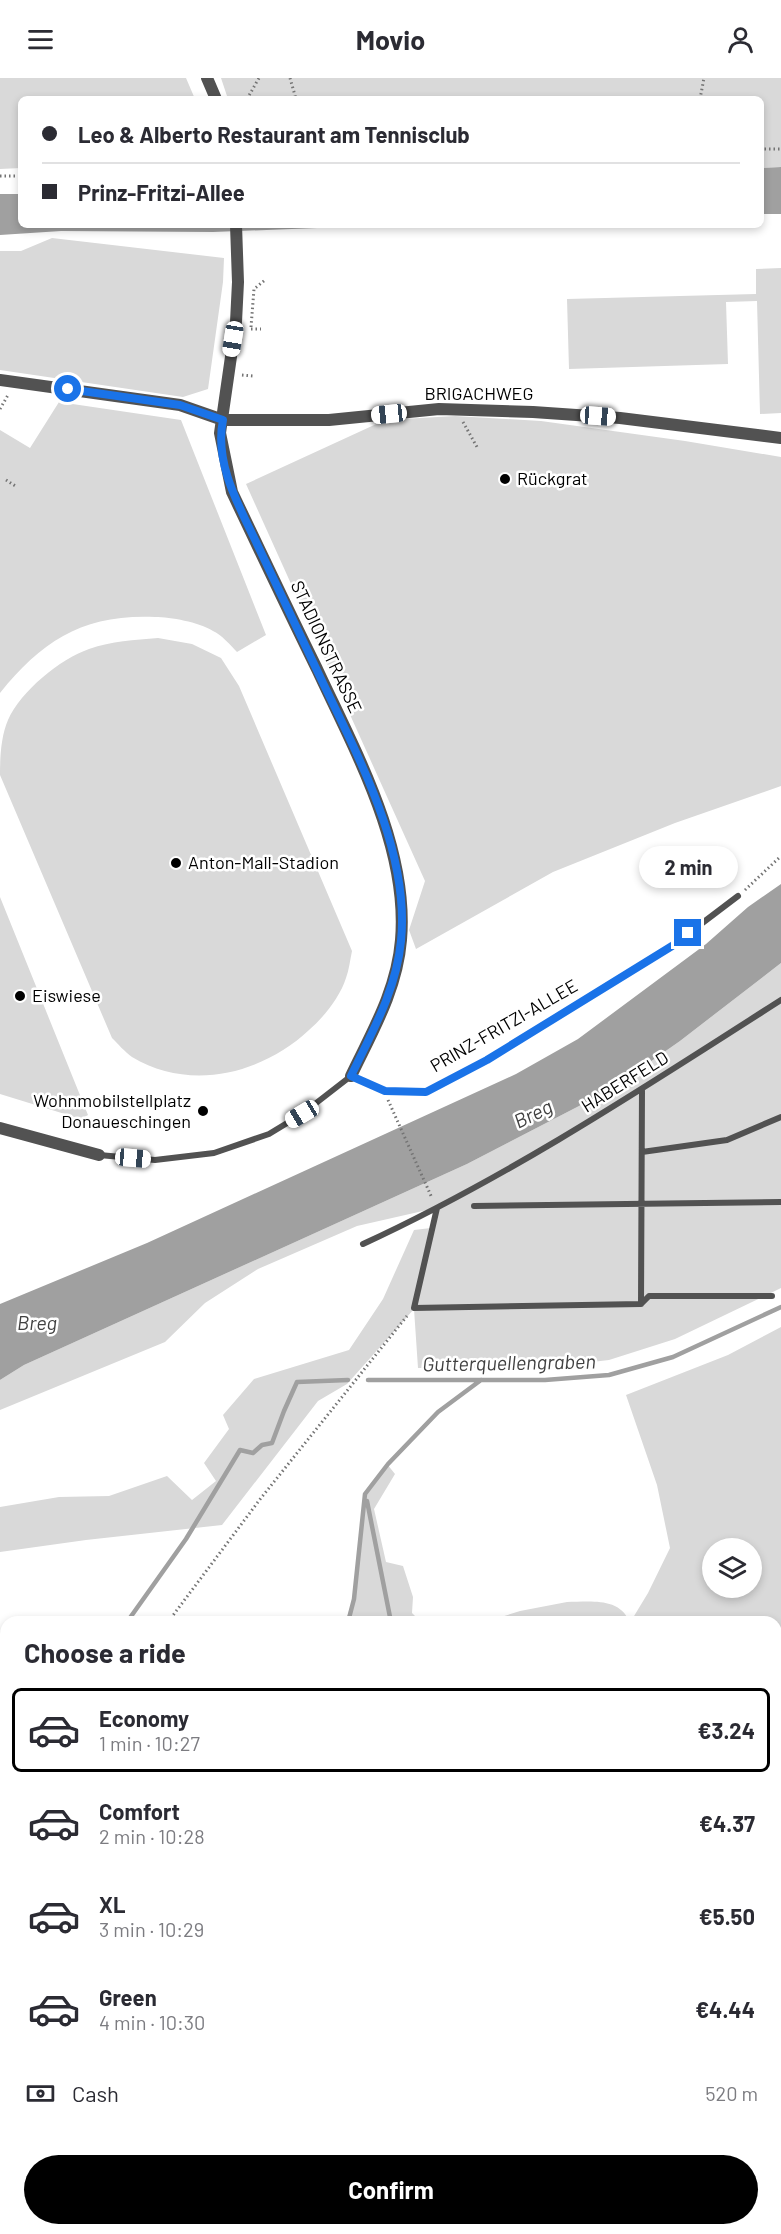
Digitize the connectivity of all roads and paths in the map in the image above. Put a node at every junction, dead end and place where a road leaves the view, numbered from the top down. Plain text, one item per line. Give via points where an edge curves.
1 (207, 78) edge
2 (259, 78) edge
3 (290, 78) edge
4 (704, 78) edge
5 (215, 96) edge
6 (249, 96) edge
7 (295, 96) edge
8 (701, 96) edge
9 (764, 149) edge
10 (781, 149) edge
11 (0, 176) edge
12 (18, 176) edge
13 (236, 228) edge
14 (251, 329) dead end
15 (261, 329) dead end
16 (0, 380) edge
17 (12, 390) dead end
18 (0, 409) edge
19 (460, 410) junction
20 (223, 420) junction
21 (781, 438) edge
22 (477, 447) dead end
23 (6, 480) dead end
24 (17, 487) dead end
25 (781, 856) edge
26 (738, 896) joint
27 (781, 1000) edge
28 (351, 1076) junction
29 (642, 1089) junction
30 (393, 1112) dead end
31 (781, 1117) edge
32 (0, 1128) edge
33 (642, 1152) junction
34 (99, 1155) joint
35 (781, 1202) edge
36 (435, 1204) junction
37 (642, 1204) junction
38 (474, 1206) dead end
39 (363, 1244) dead end
40 (772, 1296) dead end
41 (642, 1304) junction
42 (414, 1308) junction
43 (172, 1616) edge

1 - 5 street
2 - 6 path
3 - 7 path
4 - 8 path
9 - 10 path
11 - 12 path
13 - 20 street, STADIONSTRASSE via 236,322
14 - 15 path
16 - 20 street, BRIGACHWEG via 180,405
17 - 18 path
19 - 20 street, BRIGACHWEG via 329,420
19 - 21 street, BRIGACHWEG via 620,418
19 - 22 path
20 - 28 street, STADIONSTRASSE via 220,433 232,492 361,762 396,867 401,905 396,975 382,1016
23 - 24 path
25 - 26 path
26 - 28 lane, PRINZ-FRITZI-ALLEE via 672,946 487,1060 426,1092 385,1091
27 - 29 lane, HABERFELD
28 - 34 lane via 269,1134 214,1154 155,1160
29 - 33 lane
29 - 36 lane, HABERFELD via 563,1138
30 - 36 path
31 - 33 lane via 727,1140
32 - 34 street
33 - 37 lane
35 - 37 lane
36 - 39 lane, HABERFELD
36 - 42 lane
37 - 38 lane
37 - 41 lane
40 - 41 lane via 649,1296
41 - 42 lane
42 - 43 path via 261,1498

